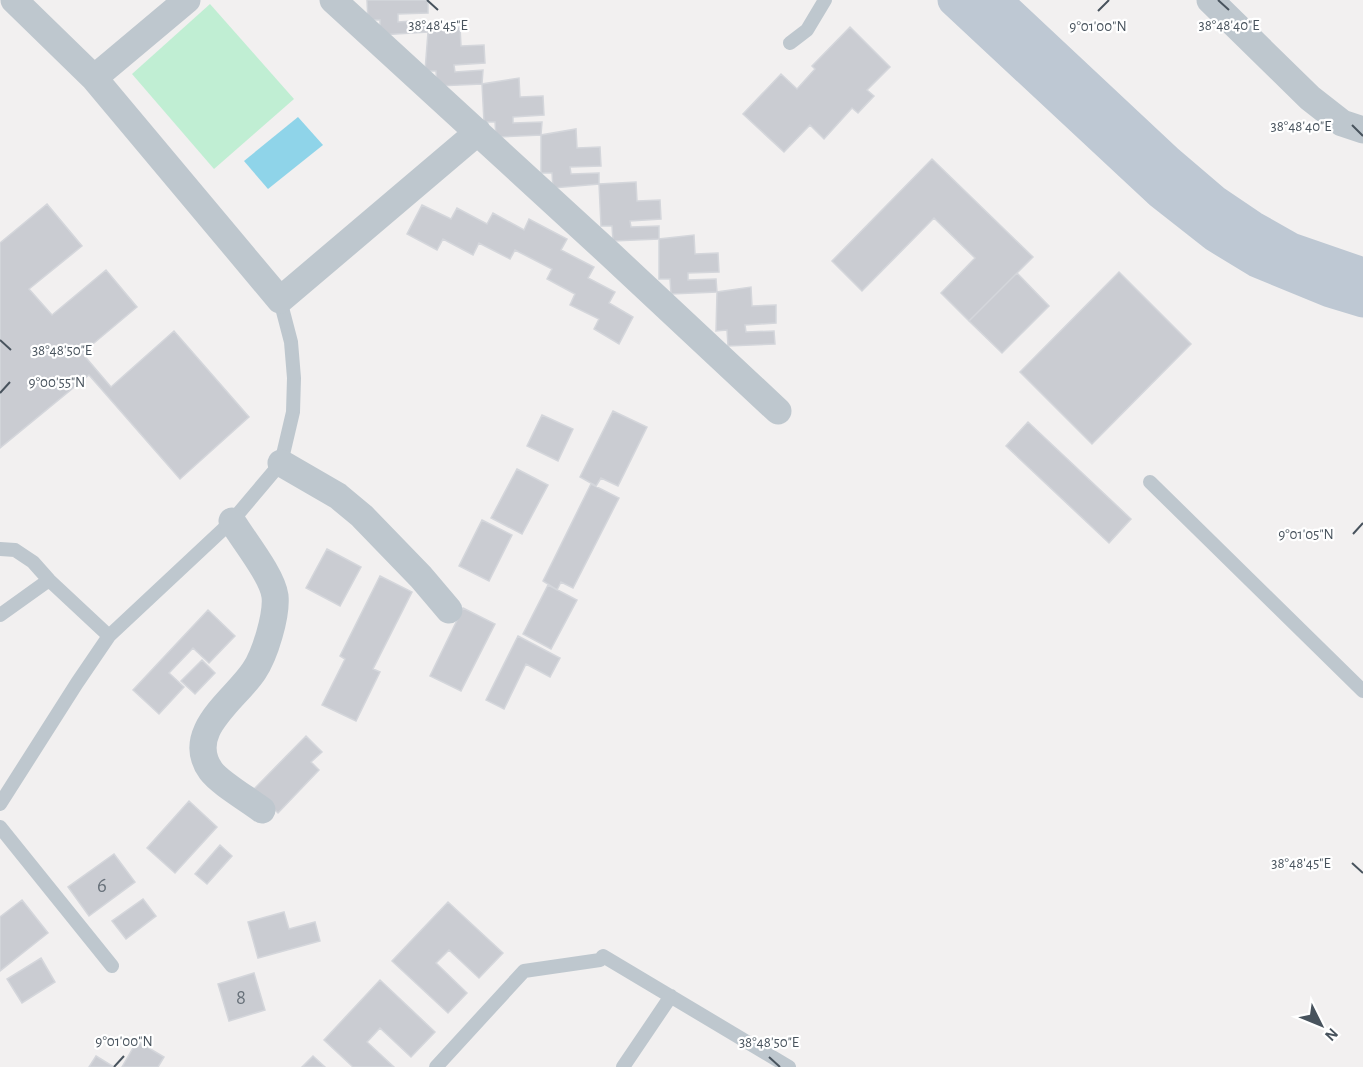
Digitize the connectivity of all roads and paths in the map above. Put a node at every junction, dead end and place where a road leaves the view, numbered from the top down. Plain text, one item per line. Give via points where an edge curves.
1 (14, 0) edge
2 (187, 0) edge
3 (333, 0) edge
4 (825, 0) edge
5 (954, 0) edge
6 (995, 0) edge
7 (1210, 0) edge
8 (790, 44) dead end
9 (93, 78) junction
10 (1363, 130) edge
11 (478, 132) junction
12 (1363, 274) edge
13 (280, 300) junction
14 (1363, 301) edge
15 (778, 411) dead end
16 (281, 463) junction
17 (1150, 482) dead end
18 (232, 521) junction
19 (0, 549) edge
20 (49, 580) junction
21 (449, 610) dead end
22 (0, 615) edge
23 (109, 636) junction
24 (1363, 670) edge
25 (1352, 680) junction
26 (1363, 691) edge
27 (0, 804) edge
28 (262, 810) dead end
29 (0, 827) edge
30 (112, 966) dead end
31 (671, 996) junction
32 (436, 1067) edge
33 (623, 1067) edge
34 (789, 1067) edge

1 - 9 street
2 - 9 street
3 - 11 street
4 - 8 lane via 807,30
5 - 14 main road via 1160,192 1216,236 1257,261
6 - 12 main road via 1215,202 1291,249
7 - 10 street via 1311,98 1342,123
9 - 13 street
11 - 13 street
11 - 15 street
13 - 16 lane via 291,342 294,378 293,412
16 - 18 lane
16 - 21 street via 338,496 362,516
17 - 25 lane
18 - 23 lane
18 - 28 street via 272,584 274,621 255,670 213,718 202,744 213,773
19 - 20 lane via 15,550
20 - 22 lane
20 - 23 lane
23 - 27 lane
24 - 25 lane
25 - 26 lane
29 - 30 lane
31 - 32 lane via 603,956 600,960 524,970
31 - 33 lane
31 - 34 lane

